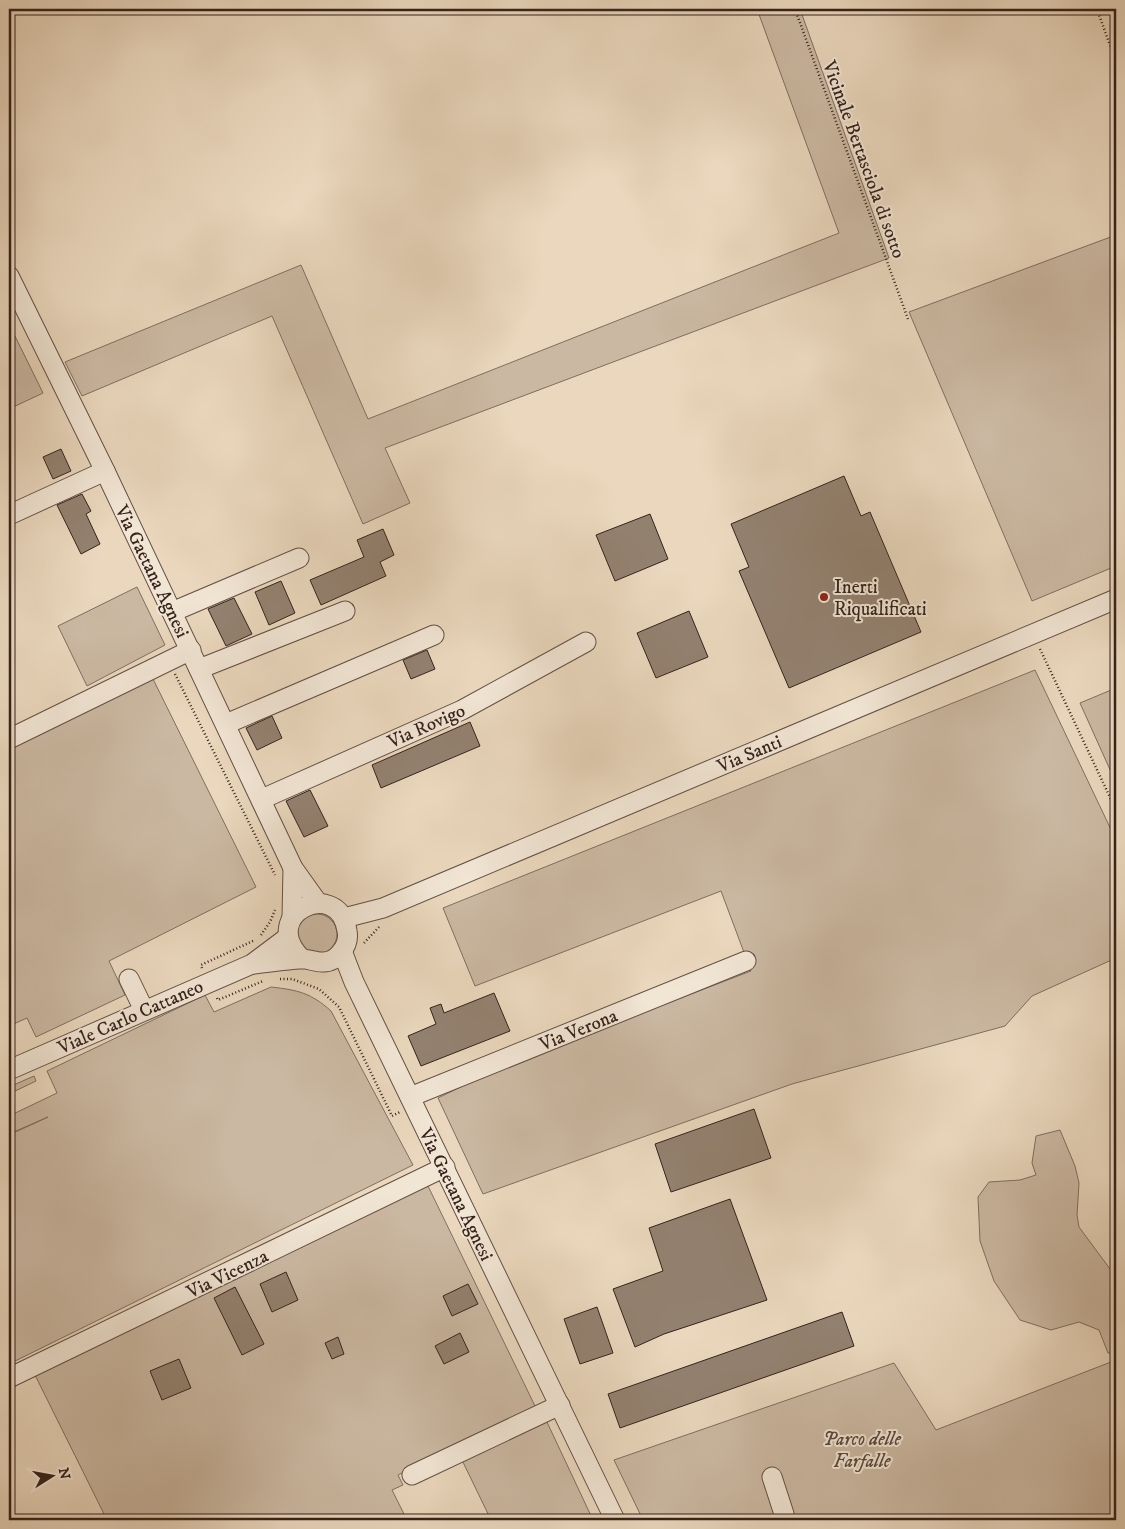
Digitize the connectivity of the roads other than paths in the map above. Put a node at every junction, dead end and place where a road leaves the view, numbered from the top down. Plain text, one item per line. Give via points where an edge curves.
1 (9, 276) edge
2 (105, 471) junction
3 (9, 515) edge
4 (299, 558) dead end
5 (1116, 599) edge
6 (344, 611) dead end
7 (172, 612) junction
8 (434, 635) dead end
9 (586, 642) dead end
10 (191, 650) junction
11 (199, 669) junction
12 (226, 724) junction
13 (9, 739) edge
14 (262, 799) junction
15 (293, 868) junction
16 (318, 903) junction
17 (292, 917) junction
18 (346, 926) junction
19 (288, 937) junction
20 (342, 951) junction
21 (302, 959) junction
22 (746, 961) dead end
23 (324, 963) junction
24 (252, 964) junction
25 (129, 979) dead end
26 (354, 982) junction
27 (144, 1010) junction
28 (9, 1070) edge
29 (412, 1102) junction
30 (446, 1167) junction
31 (9, 1378) edge
32 (560, 1405) junction
33 (412, 1475) dead end
34 (772, 1477) dead end
35 (784, 1514) dead end
36 (615, 1520) edge

1 - 2 street, Via Gaetana Agnesi
2 - 3 street
2 - 7 street, Via Gaetana Agnesi
4 - 7 street
5 - 18 street, Via Santi via 384,916
6 - 11 street
7 - 10 street, Via Gaetana Agnesi
8 - 12 street
9 - 14 street, Via Rovigo via 462,710
10 - 11 street, Via Gaetana Agnesi
10 - 13 street
11 - 12 street, Via Gaetana Agnesi
12 - 14 street, Via Gaetana Agnesi
14 - 15 street, Via Gaetana Agnesi
15 - 16 street, Via Gaetana Agnesi
15 - 17 street, Via Gaetana Agnesi
16 - 17 street via 303,906
16 - 18 street via 334,907
17 - 19 street
18 - 20 street
19 - 21 street via 293,950
19 - 24 street, Viale Carlo Cattaneo
20 - 23 street
20 - 26 street, Via Gaetana Agnesi
21 - 23 street
21 - 24 street, Viale Carlo Cattaneo
22 - 29 street, Via Verona
23 - 26 street
24 - 27 street, Viale Carlo Cattaneo
25 - 27 street
26 - 29 street, Via Gaetana Agnesi
27 - 28 street, Viale Carlo Cattaneo
29 - 30 street, Via Gaetana Agnesi
30 - 31 street, Via Vicenza
30 - 32 street, Via Gaetana Agnesi
32 - 33 street
32 - 36 street, Via Gaetana Agnesi
34 - 35 street

